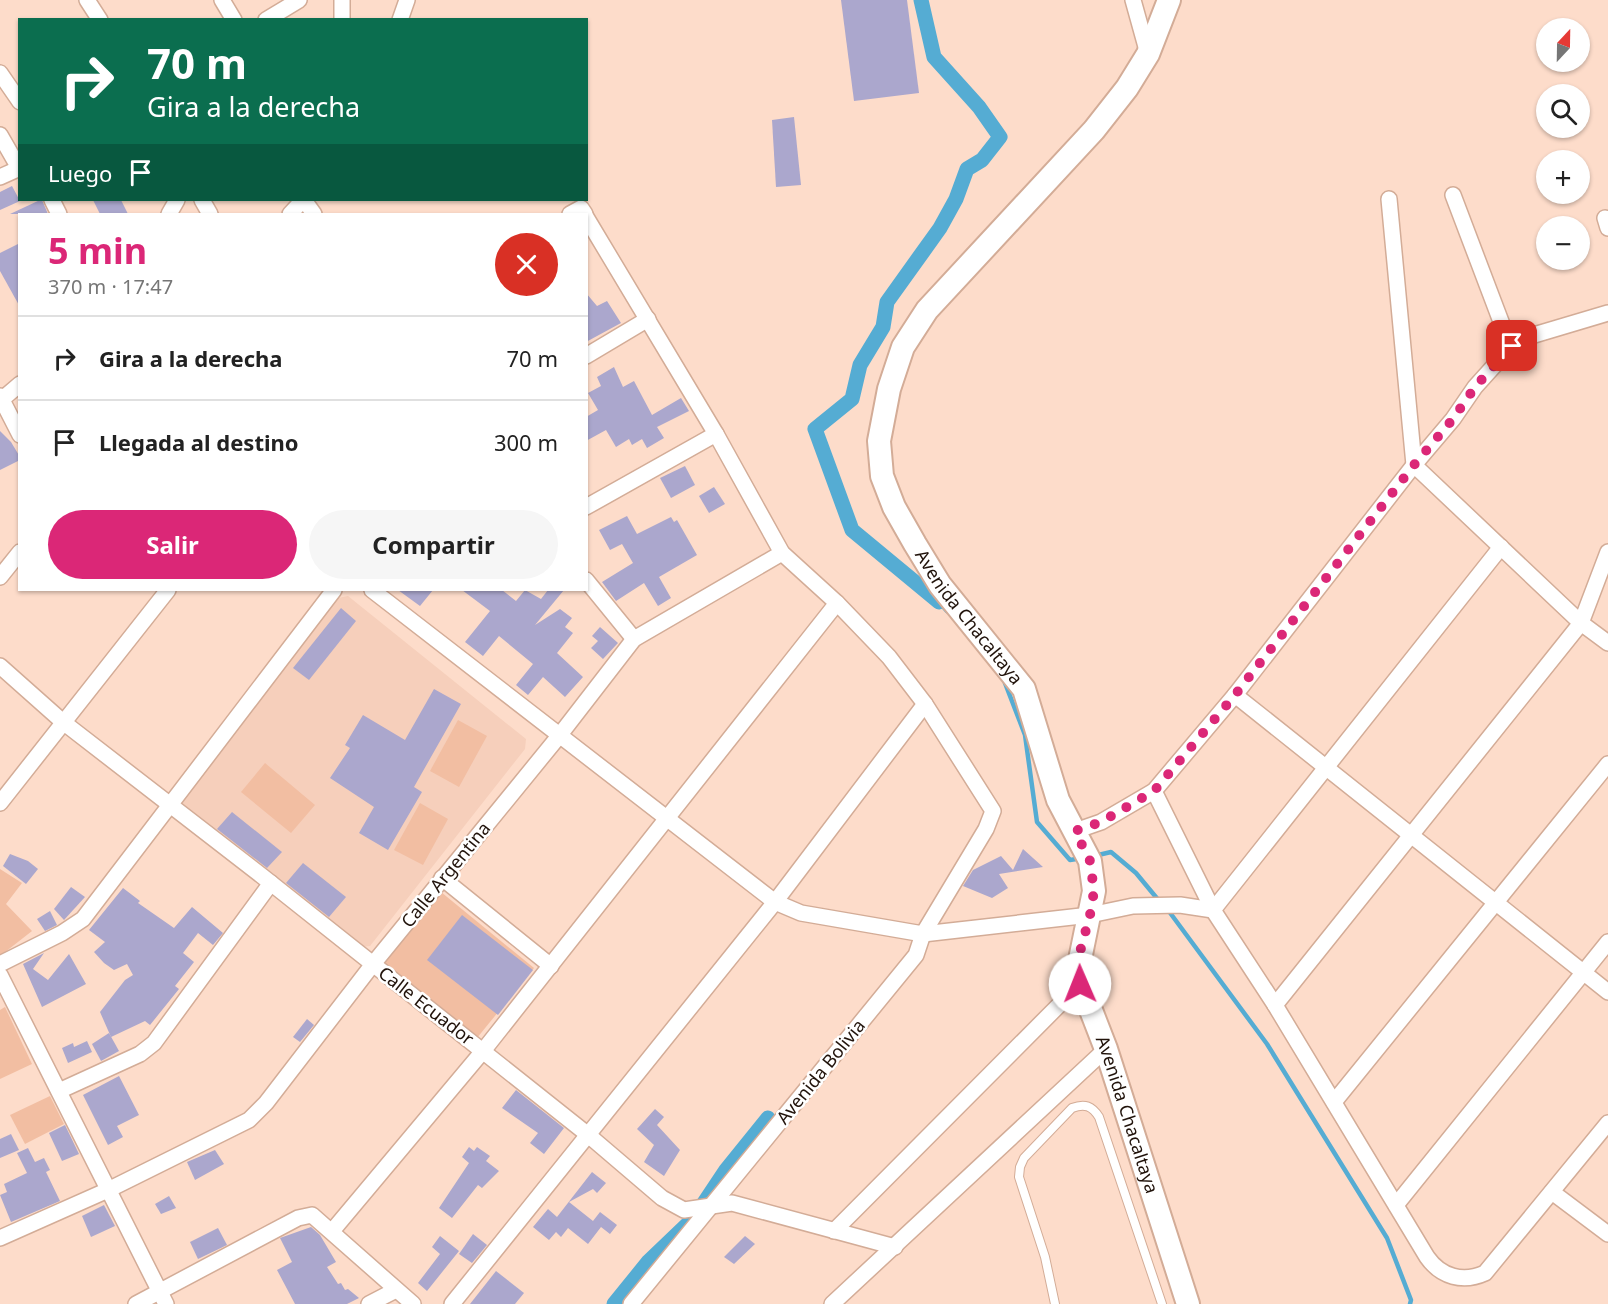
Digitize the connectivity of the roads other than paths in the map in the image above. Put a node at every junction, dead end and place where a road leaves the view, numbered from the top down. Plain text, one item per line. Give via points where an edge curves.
1 (87, 0) edge
2 (222, 0) edge
3 (299, 0) edge
4 (342, 0) edge
5 (407, 0) edge
6 (1133, 0) edge
7 (1169, 0) edge
8 (99, 18) edge
9 (233, 18) edge
10 (269, 18) edge
11 (342, 18) edge
12 (401, 18) edge
13 (1148, 54) junction
14 (0, 73) edge
15 (18, 99) edge
16 (0, 135) edge
17 (18, 166) edge
18 (18, 168) edge
19 (0, 177) edge
20 (1454, 195) dead end
21 (1389, 199) dead end
22 (302, 201) edge
23 (304, 201) edge
24 (291, 213) edge
25 (313, 213) edge
26 (572, 213) edge
27 (584, 213) edge
28 (588, 219) edge
29 (1608, 313) edge
30 (648, 319) junction
31 (1510, 348) junction
32 (588, 355) edge
33 (18, 386) edge
34 (1, 399) edge
35 (18, 431) edge
36 (716, 434) junction
37 (1414, 465) junction
38 (588, 506) edge
39 (1501, 547) junction
40 (1608, 552) edge
41 (782, 553) junction
42 (18, 554) edge
43 (0, 577) edge
44 (588, 582) edge
45 (167, 591) edge
46 (333, 591) edge
47 (373, 591) edge
48 (837, 603) junction
49 (1581, 623) junction
50 (634, 639) junction
51 (1608, 643) edge
52 (0, 666) edge
53 (1235, 695) junction
54 (925, 704) junction
55 (63, 722) junction
56 (559, 736) junction
57 (1608, 764) edge
58 (1326, 765) junction
59 (1154, 791) junction
60 (0, 803) edge
61 (170, 803) junction
62 (666, 819) junction
63 (1075, 831) junction
64 (1409, 835) junction
65 (442, 878) junction
66 (271, 883) junction
67 (775, 902) junction
68 (1497, 904) junction
69 (1213, 909) junction
70 (1090, 915) junction
71 (922, 934) junction
72 (1608, 942) edge
73 (0, 964) edge
74 (373, 964) junction
75 (551, 966) junction
76 (1583, 972) junction
77 (0, 975) edge
78 (1080, 984) junction
79 (1608, 992) edge
80 (1275, 1005) junction
81 (1106, 1049) junction
82 (483, 1052) junction
83 (59, 1091) junction
84 (1334, 1102) junction
85 (1607, 1126) edge
86 (587, 1134) junction
87 (108, 1190) junction
88 (1552, 1192) junction
89 (1396, 1205) junction
90 (712, 1207) junction
91 (333, 1230) junction
92 (834, 1231) junction
93 (1608, 1234) edge
94 (0, 1238) edge
95 (895, 1247) junction
96 (396, 1290) junction
97 (163, 1299) edge
98 (136, 1304) edge
99 (369, 1304) edge
100 (413, 1304) edge
101 (452, 1304) edge
102 (631, 1304) edge
103 (832, 1304) edge
104 (1055, 1304) edge
105 (1162, 1304) edge
106 (1188, 1304) edge

1 - 8 street
2 - 9 street
3 - 10 street
4 - 11 street
5 - 12 street
6 - 13 street
7 - 13 street, Avenida Chacaltaya
13 - 63 street, Avenida Chacaltaya via 1094,130 927,310 903,346 889,389 879,441 882,476 915,544 940,585 1024,689 1058,800
14 - 15 street
16 - 17 street
18 - 19 street
20 - 31 street
21 - 37 street
22 - 24 street
23 - 25 street
26 - 27 street via 581,208
28 - 30 street
29 - 31 street via 1534,335
30 - 32 street
30 - 36 street
31 - 37 street
33 - 34 street
34 - 35 street
36 - 38 street
36 - 41 street
37 - 39 street
37 - 53 street
39 - 49 street
39 - 58 street
40 - 49 street
41 - 48 street
41 - 50 street, Calle Argentina
42 - 43 street
44 - 50 street
45 - 55 street
46 - 61 street
47 - 56 street
48 - 54 street via 889,657
48 - 62 street
49 - 51 street
49 - 64 street
50 - 56 street, Calle Argentina
52 - 55 street, Calle Ecuador
53 - 58 street
53 - 59 street
54 - 67 street
54 - 71 street, Avenida Bolivia via 993,811
55 - 60 street
55 - 61 street, Calle Ecuador
56 - 62 street
56 - 65 street, Calle Argentina
57 - 68 street
58 - 64 street
58 - 69 street
59 - 63 street via 1101,822
59 - 69 street
61 - 66 street, Calle Ecuador
61 - 73 street via 83,919
62 - 67 street
62 - 75 street
63 - 70 street, Avenida Chacaltaya via 1090,861 1094,891
64 - 68 street
64 - 80 street
65 - 74 street, Calle Argentina
65 - 75 street
66 - 74 street, Calle Ecuador
66 - 83 street via 154,1043 140,1054
67 - 71 street via 801,913
67 - 86 street
68 - 76 street
68 - 84 street
69 - 70 street via 1133,906
69 - 80 street
70 - 71 street
70 - 78 street, Avenida Chacaltaya via 1077,963
71 - 90 street, Avenida Bolivia via 916,955
72 - 76 street
74 - 82 street, Calle Ecuador
74 - 87 street, Calle Argentina via 266,1104 249,1120
75 - 82 street
76 - 79 street
76 - 89 street
77 - 83 street
78 - 81 street, Avenida Chacaltaya
78 - 92 street
80 - 84 street
81 - 95 street
81 - 106 street, Avenida Chacaltaya
82 - 86 street, Calle Ecuador
82 - 91 street
83 - 87 street
84 - 89 street
85 - 88 street
86 - 90 street, Calle Ecuador via 662,1198 684,1210
86 - 101 street
87 - 94 street, Calle Argentina
87 - 97 street
88 - 89 street via 1485,1273 1471,1278 1447,1275 1432,1264
88 - 93 street
90 - 92 street, Calle Ecuador via 732,1203
90 - 102 street, Avenida Bolivia
91 - 96 street
91 - 97 street via 312,1215 298,1218
92 - 95 street, Calle Ecuador
95 - 103 street
96 - 99 street
96 - 100 street
97 - 98 street
104 - 105 lane, Avenida Chacaltaya via 1045,1257 1024,1197 1020,1167 1072,1108 1081,1104 1092,1107 1099,1117

